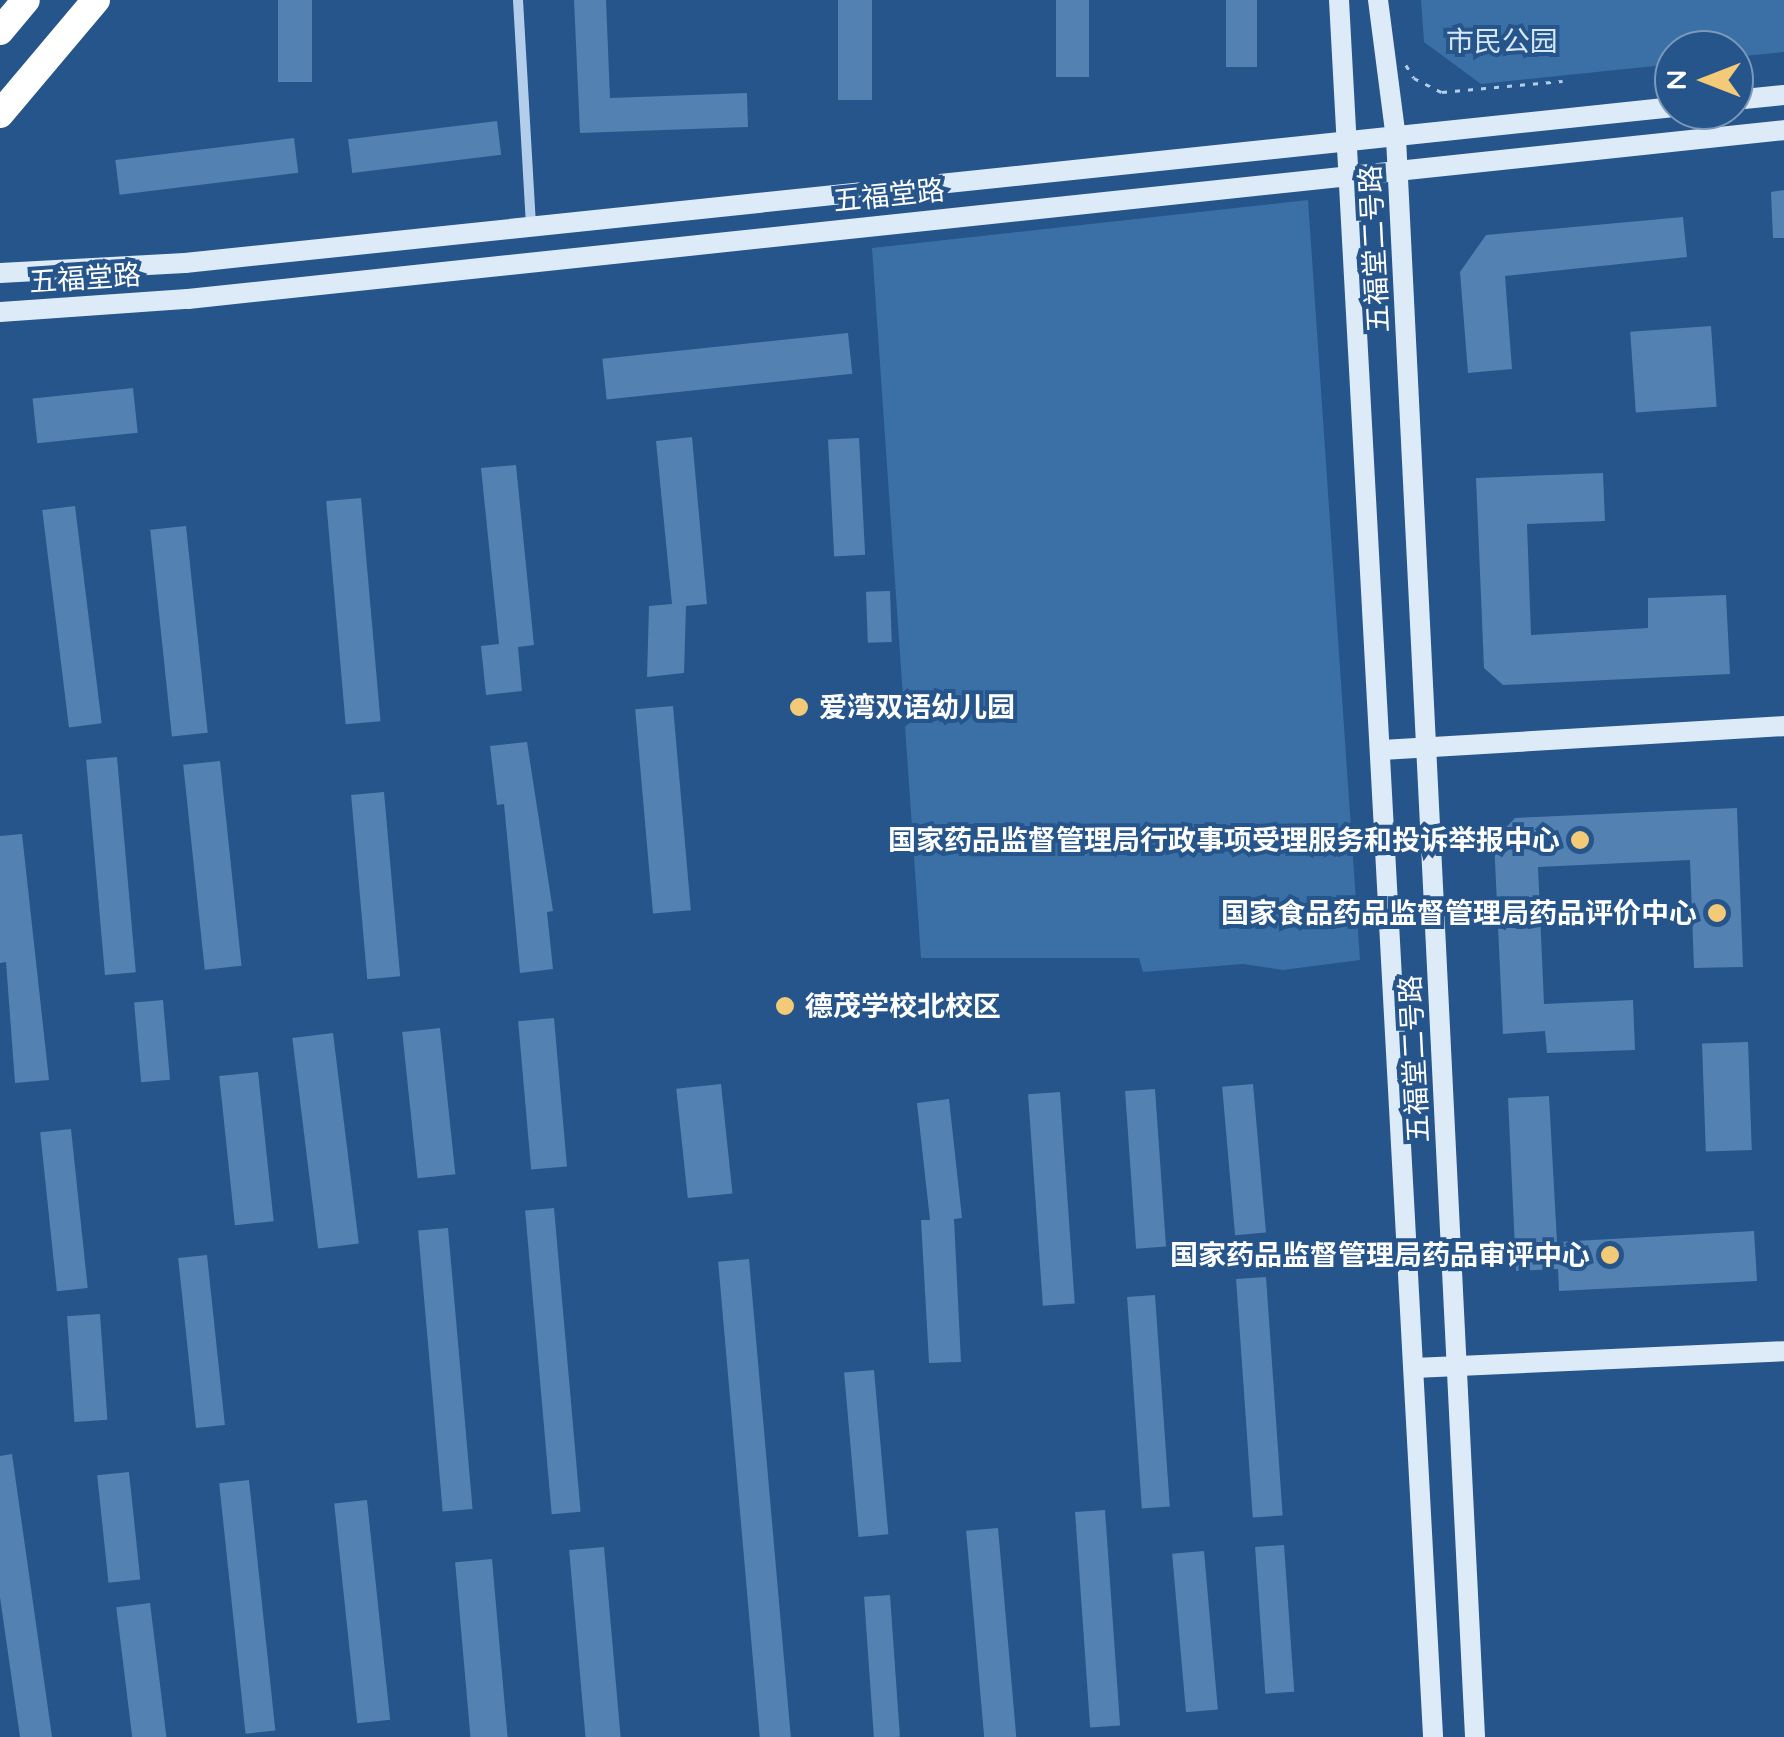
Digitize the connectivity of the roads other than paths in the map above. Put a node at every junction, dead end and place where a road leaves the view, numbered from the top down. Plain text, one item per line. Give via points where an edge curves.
1 (26, 0) edge
2 (96, 0) edge
3 (518, 0) edge
4 (1339, 0) edge
5 (1378, 0) edge
6 (0, 31) edge
7 (1784, 95) edge
8 (1754, 98) edge
9 (1654, 109) edge
10 (0, 114) edge
11 (1784, 130) edge
12 (1396, 138) junction
13 (1351, 141) junction
14 (1397, 169) junction
15 (1353, 173) junction
16 (531, 226) junction
17 (0, 273) edge
18 (0, 312) edge
19 (1784, 726) edge
20 (1426, 747) junction
21 (1382, 750) junction
22 (1784, 1351) edge
23 (1414, 1368) junction
24 (1457, 1370) junction
25 (1433, 1737) edge
26 (1476, 1737) edge

1 - 6 highway
2 - 10 highway
3 - 16 street
4 - 13 main road, 五福堂二号路
5 - 12 main road, 五福堂二号路
7 - 8 main road
9 - 12 main road, 五福堂路
11 - 14 main road, 五福堂路
12 - 13 main road, 五福堂路
12 - 14 main road, 五福堂二号路
13 - 15 main road, 五福堂二号路
13 - 16 main road, 五福堂路
14 - 15 main road, 五福堂路
14 - 20 main road, 五福堂二号路
15 - 18 main road, 五福堂路 via 208,297
15 - 21 main road, 五福堂二号路
16 - 17 main road, 五福堂路 via 184,263
19 - 20 main road
20 - 21 main road
20 - 24 main road, 五福堂二号路
21 - 23 main road, 五福堂二号路
22 - 24 main road
23 - 24 main road
23 - 25 main road, 五福堂二号路
24 - 26 main road, 五福堂二号路

